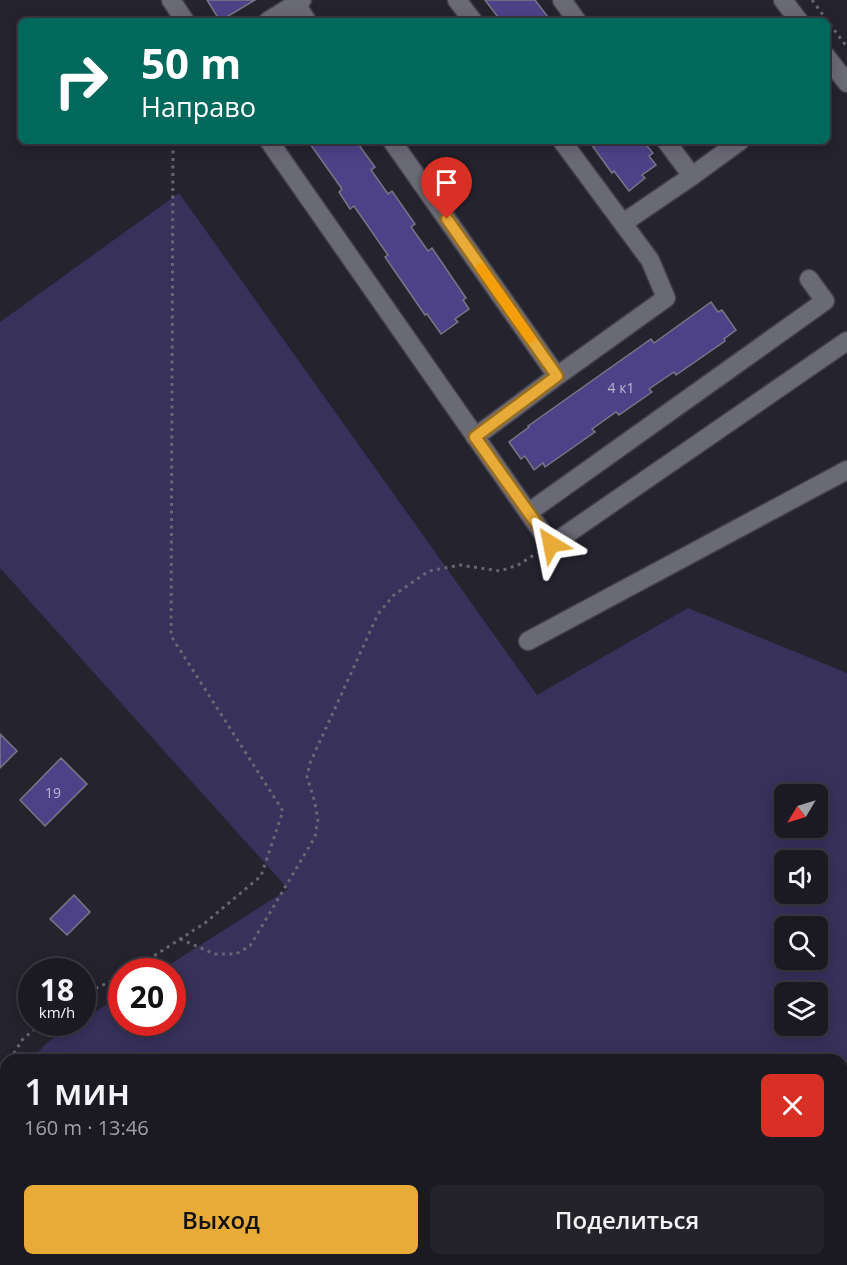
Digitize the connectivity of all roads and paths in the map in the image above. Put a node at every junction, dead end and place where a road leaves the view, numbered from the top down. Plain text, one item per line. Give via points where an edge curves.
1 (171, 0) edge
2 (457, 0) edge
3 (562, 0) edge
4 (783, 0) edge
5 (812, 0) edge
6 (299, 2) edge
7 (183, 18) edge
8 (273, 18) edge
9 (307, 18) edge
10 (471, 18) edge
11 (575, 18) edge
12 (798, 18) edge
13 (825, 18) edge
14 (830, 24) edge
15 (847, 47) edge
16 (173, 144) edge
17 (271, 144) edge
18 (394, 144) edge
19 (564, 144) edge
20 (668, 144) edge
21 (736, 144) edge
22 (692, 176) junction
23 (623, 223) junction
24 (809, 279) dead end
25 (847, 341) edge
26 (557, 376) junction
27 (475, 437) junction
28 (847, 470) edge
29 (529, 512) junction
30 (551, 544) junction
31 (528, 640) dead end
32 (180, 939) junction
33 (151, 958) edge
34 (27, 1036) edge
35 (14, 1054) edge

1 - 7 street
2 - 10 street
3 - 11 street
4 - 12 street
5 - 13 path
6 - 8 street
6 - 9 street
14 - 15 path
16 - 32 path via 171,636 283,811 261,876
17 - 27 street
18 - 26 street
19 - 23 street
20 - 22 street
21 - 22 street
22 - 23 street
23 - 26 street via 650,260 666,298
24 - 29 street via 825,301
25 - 30 street
26 - 27 street
27 - 29 street
28 - 31 street
29 - 30 street
30 - 32 path via 518,566 500,571 460,565 429,572 394,595 378,614 310,763 307,777 318,819 315,837 250,946 236,954 215,954
32 - 33 path
34 - 35 path

